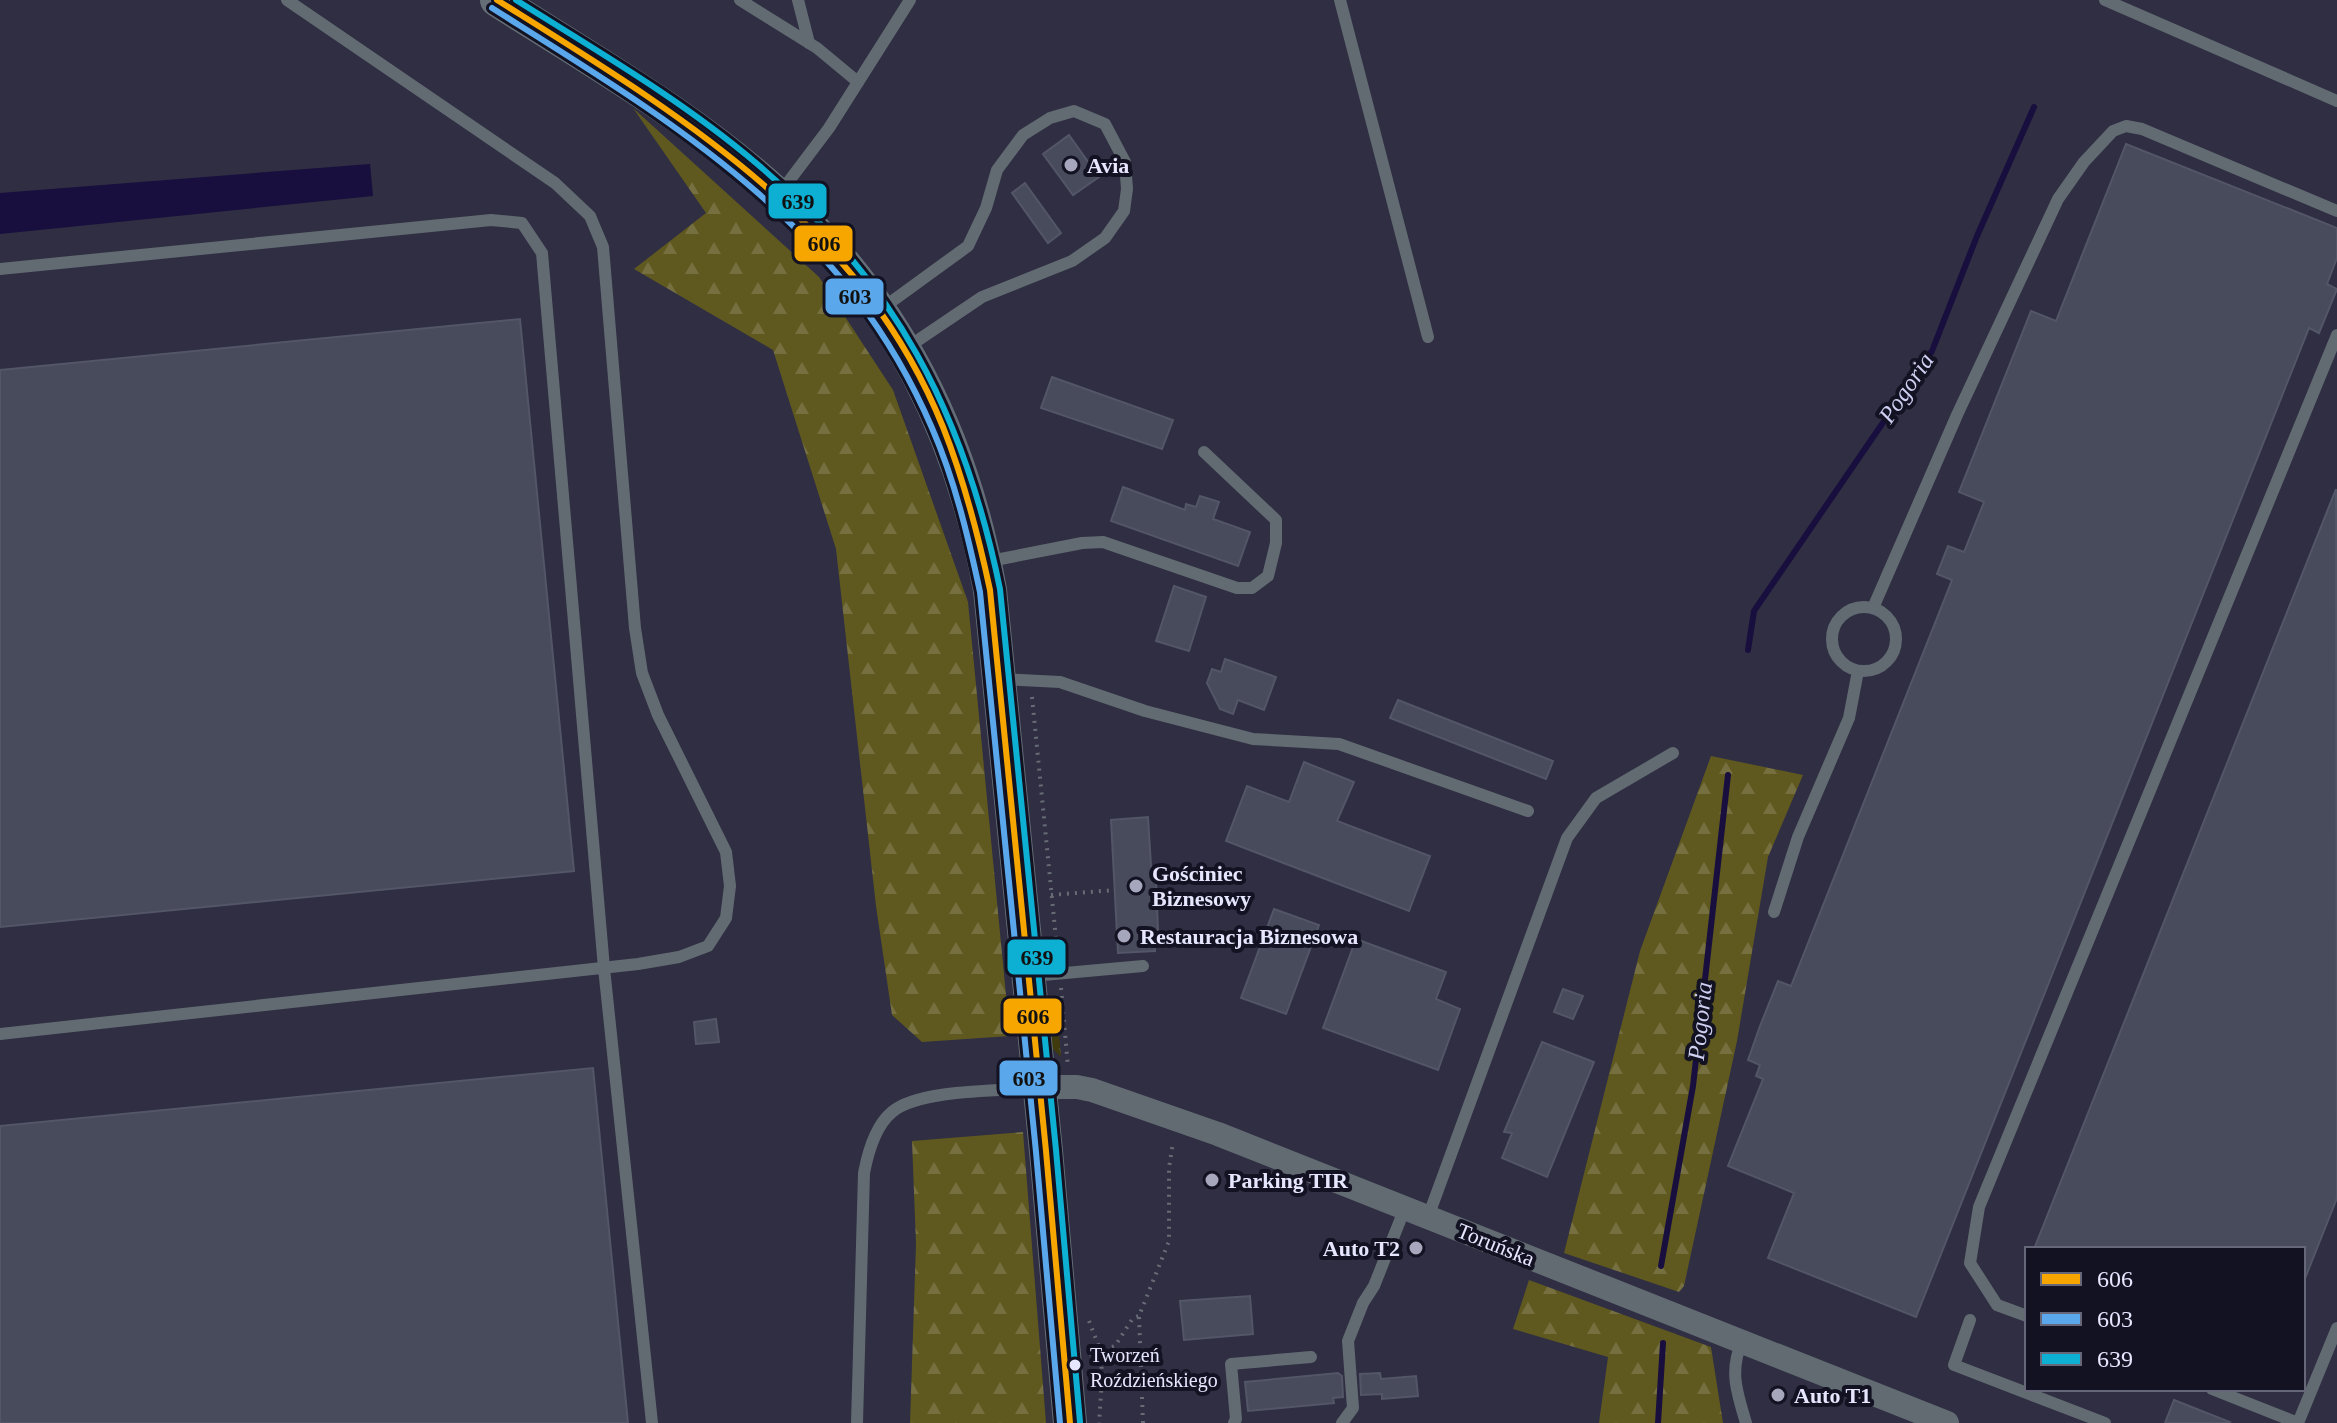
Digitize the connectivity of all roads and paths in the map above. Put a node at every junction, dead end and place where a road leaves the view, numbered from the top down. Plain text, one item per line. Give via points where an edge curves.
1 (287, 0) edge
2 (497, 0) edge
3 (740, 0) edge
4 (798, 0) edge
5 (910, 0) edge
6 (1340, 0) edge
7 (2105, 0) edge
8 (809, 43) junction
9 (858, 82) junction
10 (2337, 101) edge
11 (778, 195) junction
12 (2337, 211) edge
13 (0, 269) edge
14 (880, 310) junction
15 (2337, 335) edge
16 (1428, 337) dead end
17 (905, 349) junction
18 (1204, 452) dead end
19 (985, 562) junction
20 (1873, 608) junction
21 (1858, 671) junction
22 (1012, 679) junction
23 (1673, 753) dead end
24 (1528, 811) dead end
25 (1115, 890) dead end
26 (1051, 895) junction
27 (1774, 912) dead end
28 (1143, 966) dead end
29 (604, 968) junction
30 (1044, 974) junction
31 (0, 1034) edge
32 (1068, 1063) dead end
33 (1040, 1087) junction
34 (1180, 1121) junction
35 (1405, 1208) junction
36 (1428, 1217) junction
37 (1086, 1311) dead end
38 (2025, 1315) edge
39 (1139, 1316) junction
40 (1970, 1320) dead end
41 (2337, 1328) edge
42 (1742, 1341) junction
43 (1101, 1352) junction
44 (1087, 1355) dead end
45 (1311, 1357) dead end
46 (2217, 1391) edge
47 (1084, 1418) edge
48 (652, 1423) edge
49 (857, 1423) edge
50 (1099, 1423) edge
51 (1143, 1423) edge
52 (1234, 1423) edge
53 (1342, 1423) edge
54 (1746, 1423) edge
55 (1947, 1423) edge
56 (2105, 1423) edge

1 - 29 lane via 555,183 590,216 603,247 642,673 726,852 730,886 726,918 708,946 679,957
2 - 11 street via 697,131
3 - 8 lane
4 - 8 lane
5 - 9 lane
6 - 16 lane
7 - 10 lane
8 - 9 lane
9 - 11 lane
11 - 14 street via 828,245
12 - 20 lane via 2142,129 2126,126 2113,131 2058,199
13 - 29 lane via 491,220 522,223 542,253
14 - 17 street
14 - 17 lane via 968,246 997,170 1023,135 1074,111 1105,124 1125,162 1127,189 1124,211 1105,238 1072,261 982,297
15 - 38 lane via 1979,1207 1970,1263 1997,1305
17 - 19 street via 949,440
18 - 19 lane via 1276,520 1268,576 1252,588 1237,588 1103,542
19 - 22 street
20 - 21 lane via 1894,628 1895,647 1885,664
20 - 21 lane via 1853,609 1833,632 1834,652
21 - 27 lane via 1849,718 1798,837
22 - 24 lane via 1060,682 1253,739 1339,744
22 - 26 path via 1031,693
22 - 30 street
23 - 36 lane via 1596,798 1567,838
25 - 26 path
26 - 30 path
28 - 30 lane
29 - 31 lane
29 - 48 lane
30 - 32 path
30 - 33 street
33 - 34 street, Toruńska via 1082,1088
33 - 47 street
33 - 49 lane via 931,1096 892,1111 882,1123 864,1173
34 - 35 street, Toruńska
34 - 39 path via 1169,1168 1169,1241
35 - 36 street, Toruńska
35 - 53 lane via 1348,1341 1353,1408
36 - 42 street, Toruńska
37 - 43 path
39 - 43 path via 1115,1346
39 - 51 path
40 - 56 lane via 1954,1365
41 - 46 lane via 2298,1423
42 - 54 lane via 1734,1359 1734,1382
42 - 55 street, Toruńska
43 - 44 path
43 - 47 path via 1102,1380
45 - 52 lane via 1231,1364
47 - 50 path

